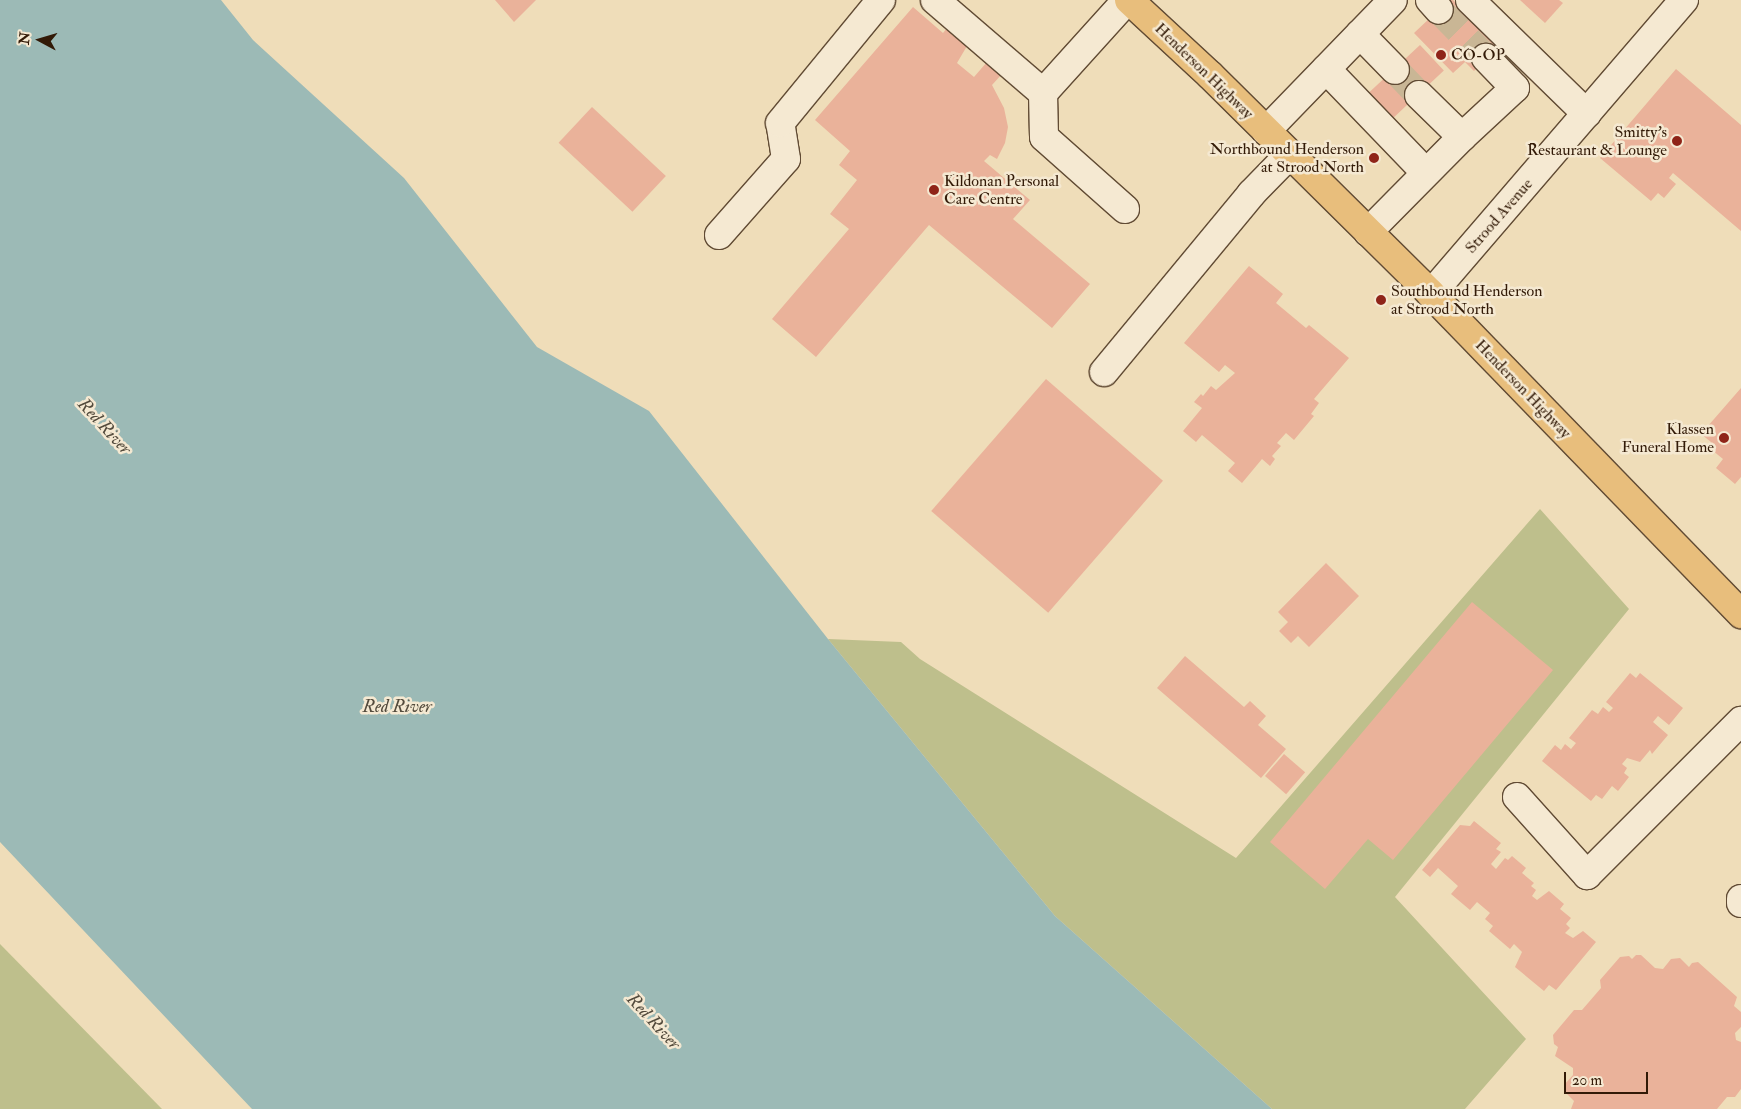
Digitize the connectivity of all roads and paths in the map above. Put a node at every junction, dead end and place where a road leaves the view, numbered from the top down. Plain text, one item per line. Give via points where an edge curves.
1 (882, 0) edge
2 (935, 0) edge
3 (1128, 0) edge
4 (1393, 0) edge
5 (1470, 0) edge
6 (1684, 0) edge
7 (1360, 34) junction
8 (1486, 58) tunnel mouth
9 (1326, 69) junction
10 (1394, 70) tunnel mouth
11 (1043, 93) junction
12 (1419, 95) tunnel mouth
13 (1587, 114) junction
14 (1266, 131) junction
15 (1462, 137) junction
16 (1289, 155) junction
17 (1425, 172) junction
18 (1126, 210) dead end
19 (1368, 232) junction
20 (719, 235) dead end
21 (1431, 294) junction
22 (1104, 372) dead end
23 (1741, 614) edge
24 (1741, 720) edge
25 (1516, 796) dead end

1 - 20 street via 780,123 786,159
2 - 11 street
3 - 11 street
3 - 14 main road, Henderson Highway
4 - 7 street
5 - 13 street
6 - 13 street, Strood Avenue
7 - 9 street
7 - 10 street
8 - 15 street via 1515,88
9 - 14 street
9 - 17 street
11 - 18 street via 1044,137
12 - 15 street
13 - 21 street, Strood Avenue
14 - 16 main road, Henderson Highway
15 - 17 street
16 - 19 main road, Henderson Highway
16 - 22 street via 1252,194
17 - 19 street
19 - 21 main road, Henderson Highway
21 - 23 main road, Henderson Highway
24 - 25 street via 1587,875

